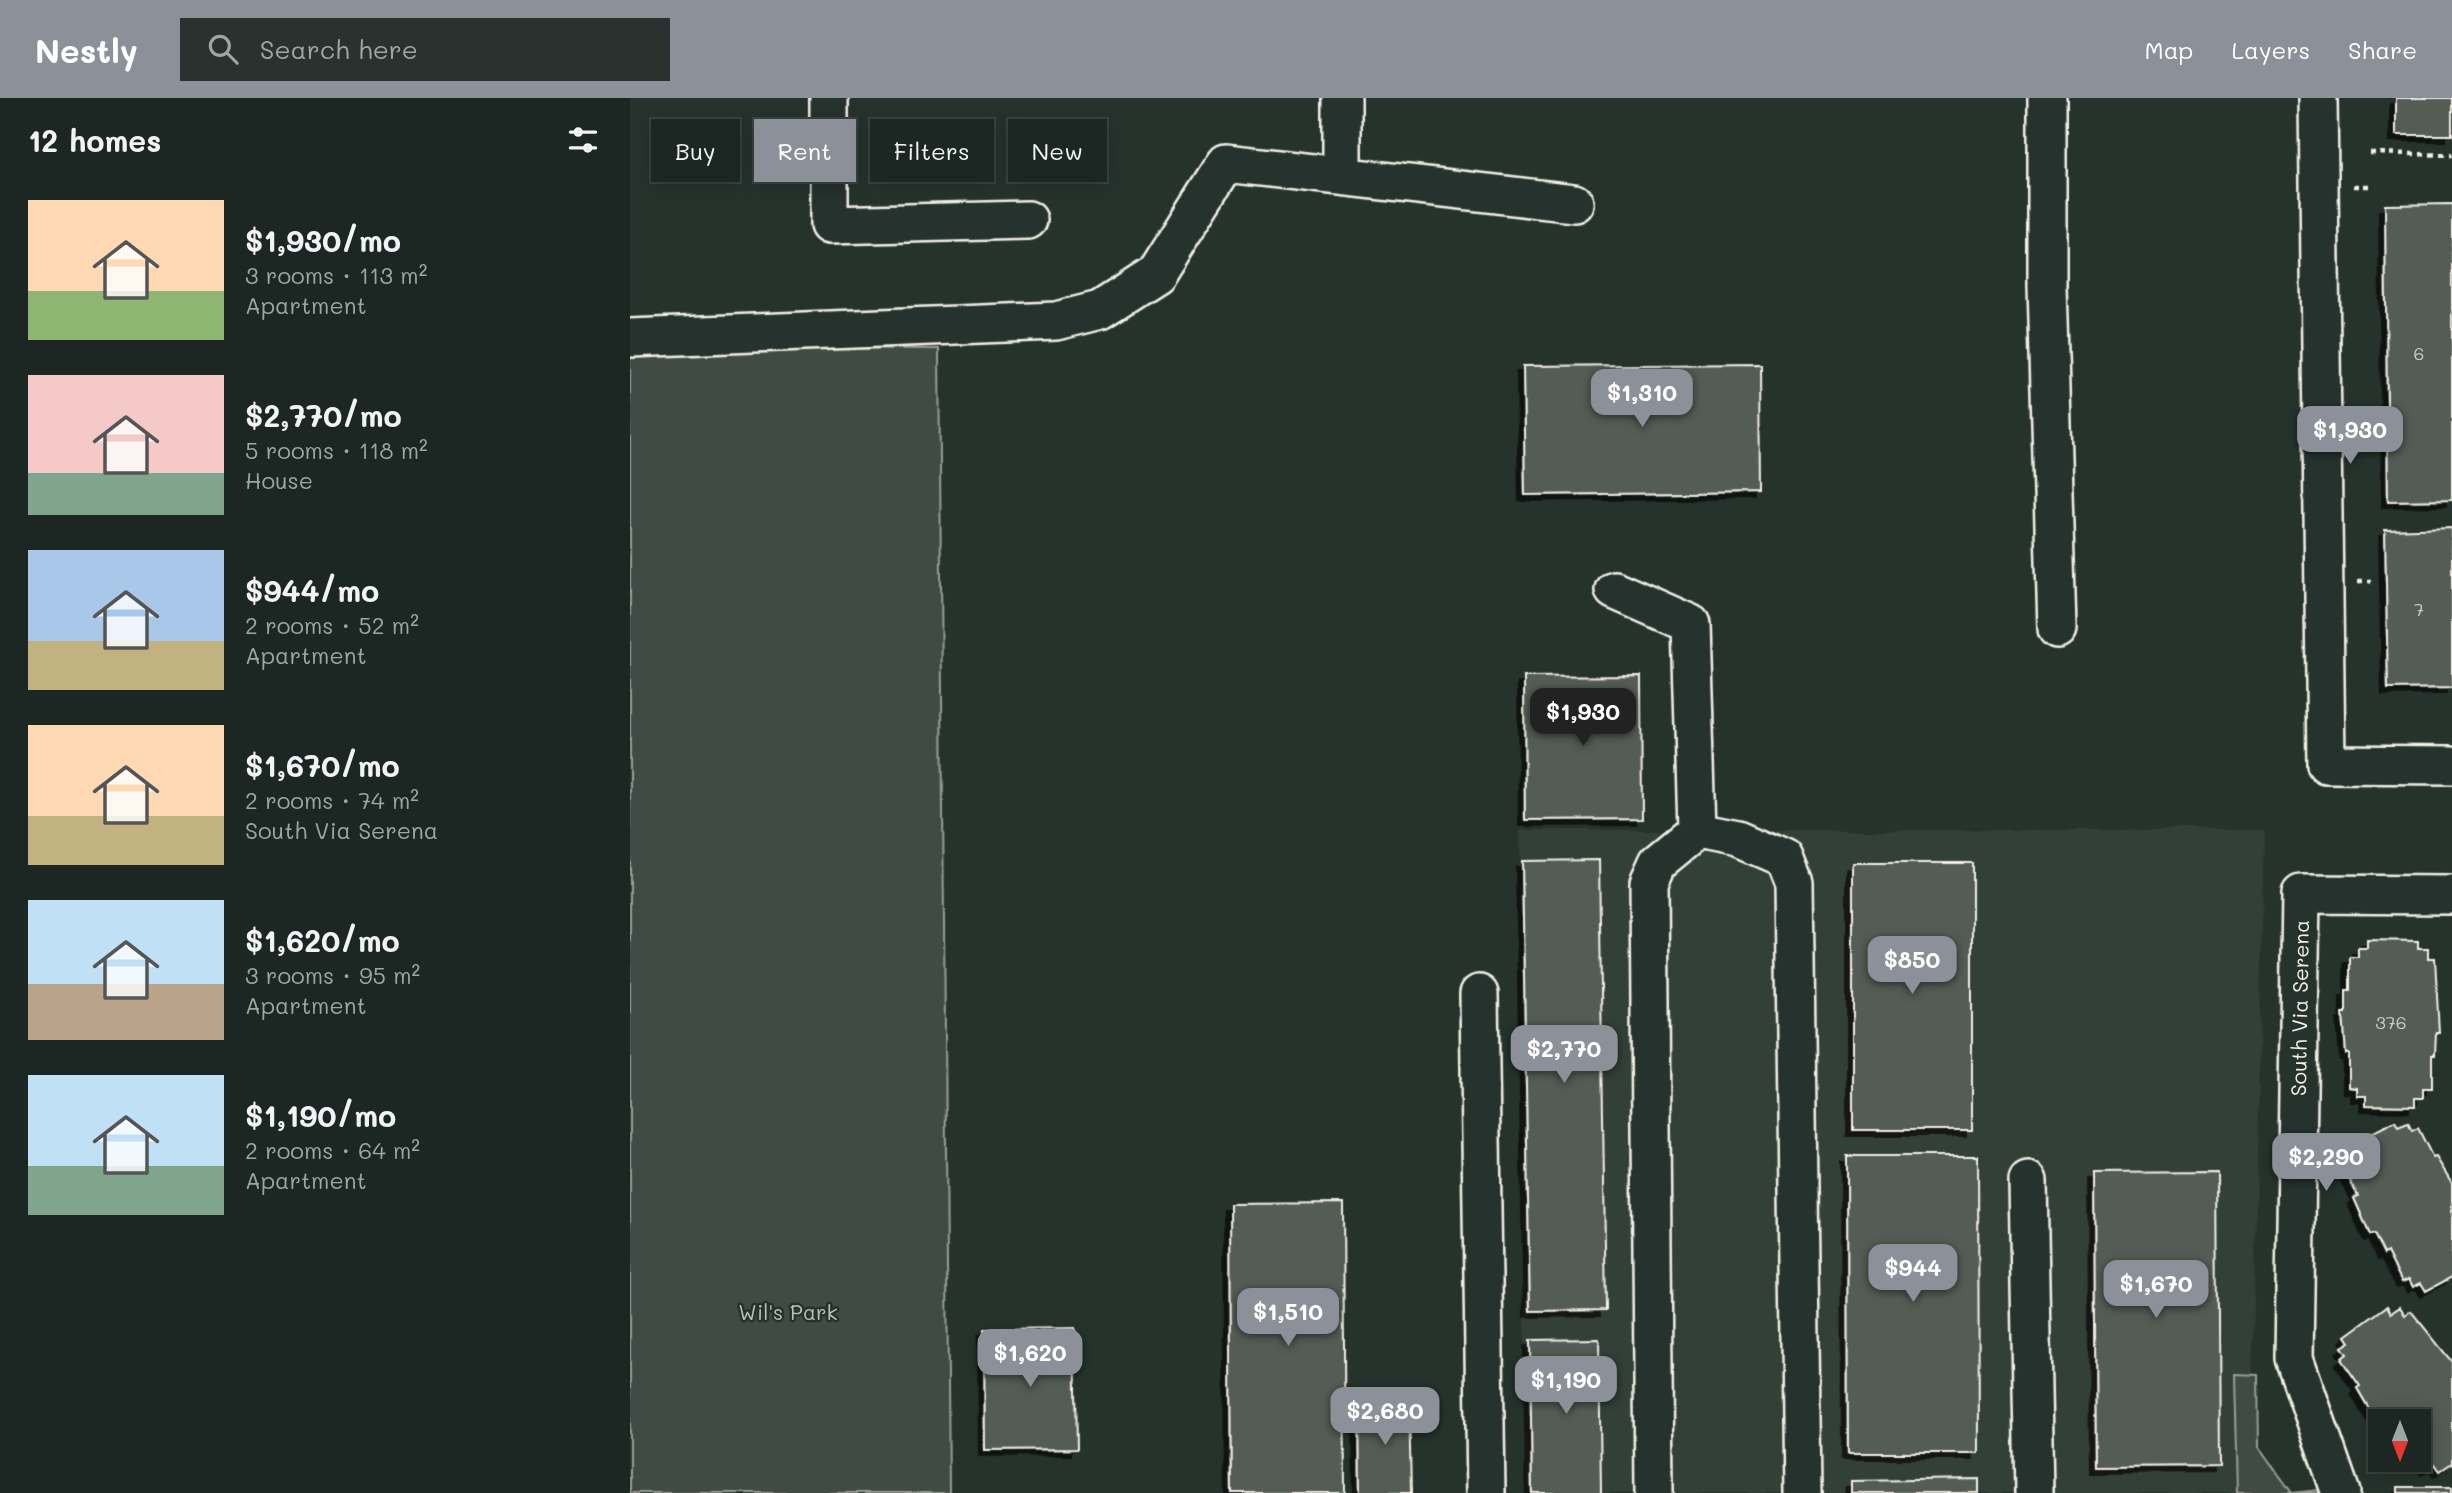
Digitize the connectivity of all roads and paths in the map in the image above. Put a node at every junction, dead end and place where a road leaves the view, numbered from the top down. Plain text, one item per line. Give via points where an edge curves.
1 (829, 98) edge
2 (1342, 98) edge
3 (2047, 98) edge
4 (2318, 98) edge
5 (2370, 153) dead end
6 (2452, 155) edge
7 (1342, 176) junction
8 (1574, 203) dead end
9 (1028, 220) dead end
10 (630, 338) edge
11 (1614, 590) dead end
12 (2057, 629) dead end
13 (2452, 765) edge
14 (1698, 830) junction
15 (2452, 895) edge
16 (1479, 994) dead end
17 (2028, 1181) dead end
18 (1486, 1493) edge
19 (1654, 1493) edge
20 (1802, 1493) edge
21 (2034, 1493) edge
22 (2341, 1493) edge

1 - 9 street via 829,225
2 - 7 street
3 - 12 street via 2047,286
4 - 13 street via 2326,764
5 - 6 path
7 - 8 street
7 - 10 street via 1226,163 1156,274 1100,310 1055,321
11 - 14 street via 1691,624
14 - 19 street via 1658,862 1649,882
14 - 20 street via 1738,838 1784,858 1794,883
15 - 22 street, South Via Serena via 2301,894 2294,1358
16 - 18 street
17 - 21 street

